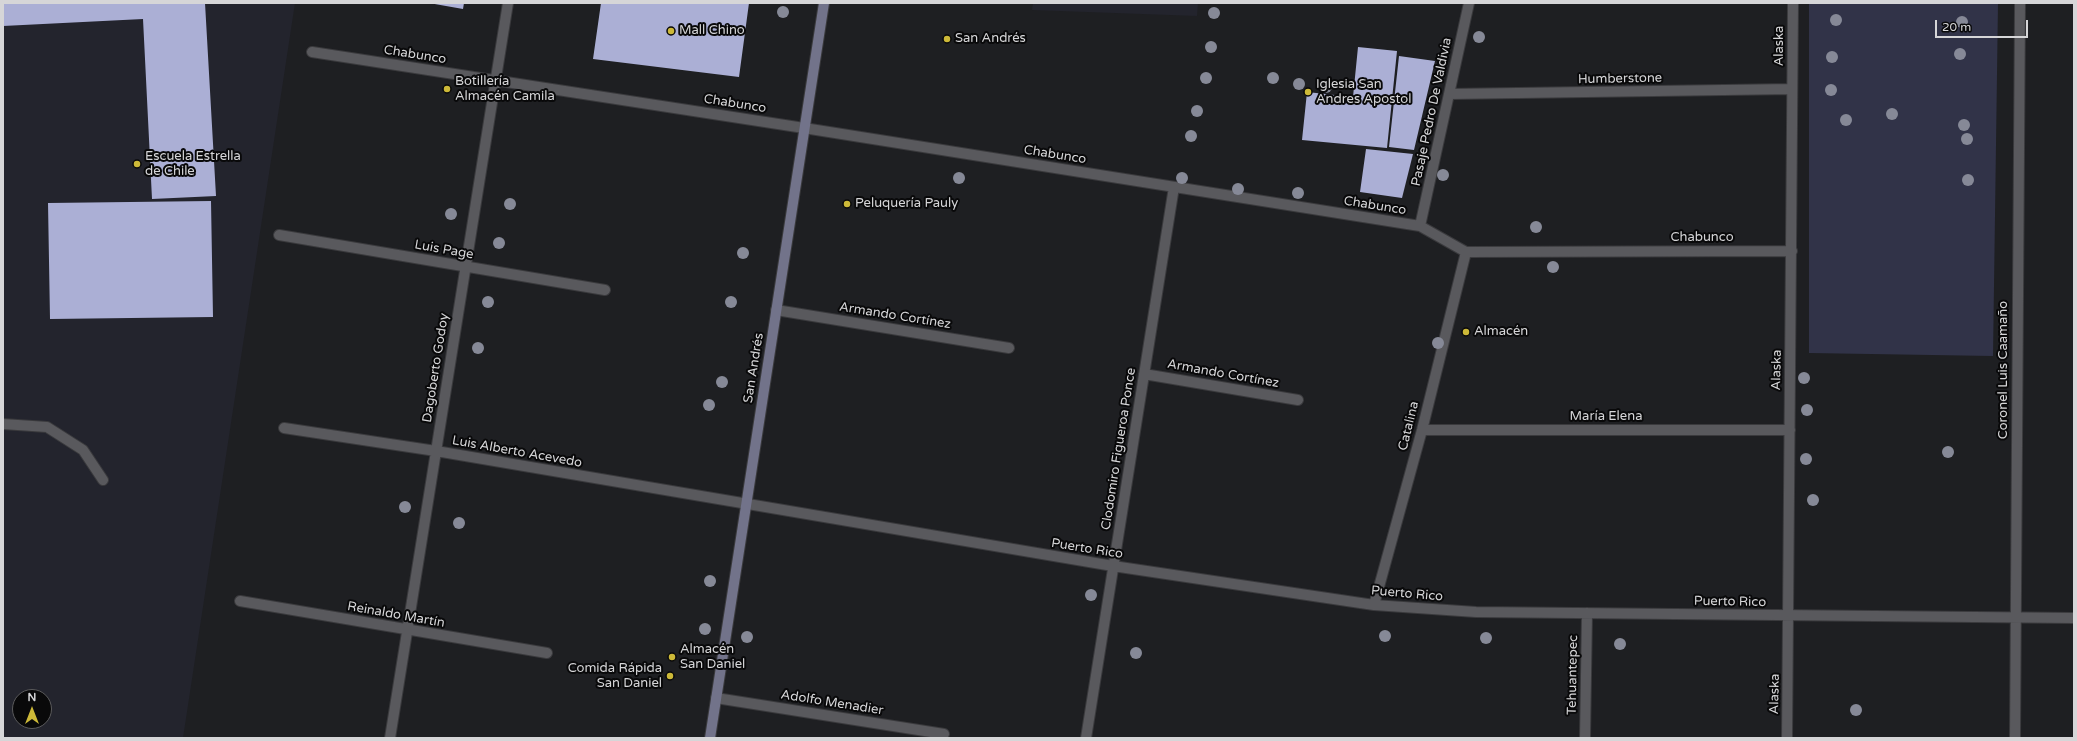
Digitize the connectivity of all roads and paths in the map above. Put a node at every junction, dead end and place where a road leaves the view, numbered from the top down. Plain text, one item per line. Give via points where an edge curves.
1 (508, 3) edge
2 (824, 3) edge
3 (1469, 3) edge
4 (1793, 3) edge
5 (2020, 3) edge
6 (312, 52) dead end
7 (495, 81) junction
8 (1792, 89) junction
9 (1449, 94) junction
10 (804, 128) junction
11 (1174, 187) junction
12 (1420, 226) junction
13 (279, 235) dead end
14 (1792, 251) junction
15 (1466, 252) junction
16 (466, 267) junction
17 (605, 290) dead end
18 (776, 310) junction
19 (1009, 348) dead end
20 (1144, 374) junction
21 (1298, 400) dead end
22 (3, 424) edge
23 (284, 428) dead end
24 (1422, 430) junction
25 (1790, 430) junction
26 (436, 451) junction
27 (103, 480) dead end
28 (746, 504) junction
29 (1113, 566) junction
30 (240, 601) dead end
31 (1374, 606) junction
32 (1587, 613) junction
33 (1788, 615) junction
34 (2016, 618) junction
35 (2074, 618) edge
36 (408, 630) junction
37 (548, 653) dead end
38 (716, 698) junction
39 (944, 734) dead end
40 (390, 738) edge
41 (710, 738) edge
42 (1086, 738) edge
43 (1585, 738) edge
44 (1787, 738) edge
45 (2015, 738) edge

1 - 7 street, Dagoberto Godoy
2 - 10 street, San Andrés
3 - 9 street, Pasaje Pedro De Valdivia
4 - 8 street, Alaska
5 - 34 street, Coronel Luis Caamaño
6 - 7 street, Chabunco
7 - 10 street, Chabunco
7 - 16 street, Dagoberto Godoy
8 - 9 street, Humberstone
8 - 14 street, Alaska
9 - 12 street, Pasaje Pedro De Valdivia
10 - 11 street, Chabunco
10 - 18 street, San Andrés
11 - 12 street, Chabunco
11 - 20 street, Clodomiro Figueroa Ponce
12 - 15 street, Chabunco
13 - 16 street, Luis Page
14 - 15 street, Chabunco
14 - 25 street, Alaska
15 - 24 street, Catalina
16 - 17 street, Luis Page
16 - 26 street, Dagoberto Godoy
18 - 19 street, Armando Cortínez
18 - 28 street, San Andrés
20 - 21 street, Armando Cortínez
20 - 29 street, Clodomiro Figueroa Ponce
22 - 27 street via 47,427 83,450
23 - 26 street, Luis Alberto Acevedo
24 - 25 street, María Elena
24 - 31 street, Catalina
25 - 33 street, Alaska
26 - 28 street, Luis Alberto Acevedo
26 - 36 street, Dagoberto Godoy
28 - 29 street, Puerto Rico
28 - 38 street, San Andrés
29 - 31 street, Puerto Rico
29 - 42 street, Clodomiro Figueroa Ponce
30 - 36 street, Reinaldo Martín
31 - 32 street, Puerto Rico
32 - 33 street, Puerto Rico
32 - 43 street, Tehuantepec
33 - 34 street, Puerto Rico
33 - 44 street, Alaska
34 - 35 street, Puerto Rico
34 - 45 street, Coronel Luis Caamaño
36 - 37 street, Reinaldo Martín
36 - 40 street, Dagoberto Godoy
38 - 39 street, Adolfo Menadier
38 - 41 street, San Andrés

